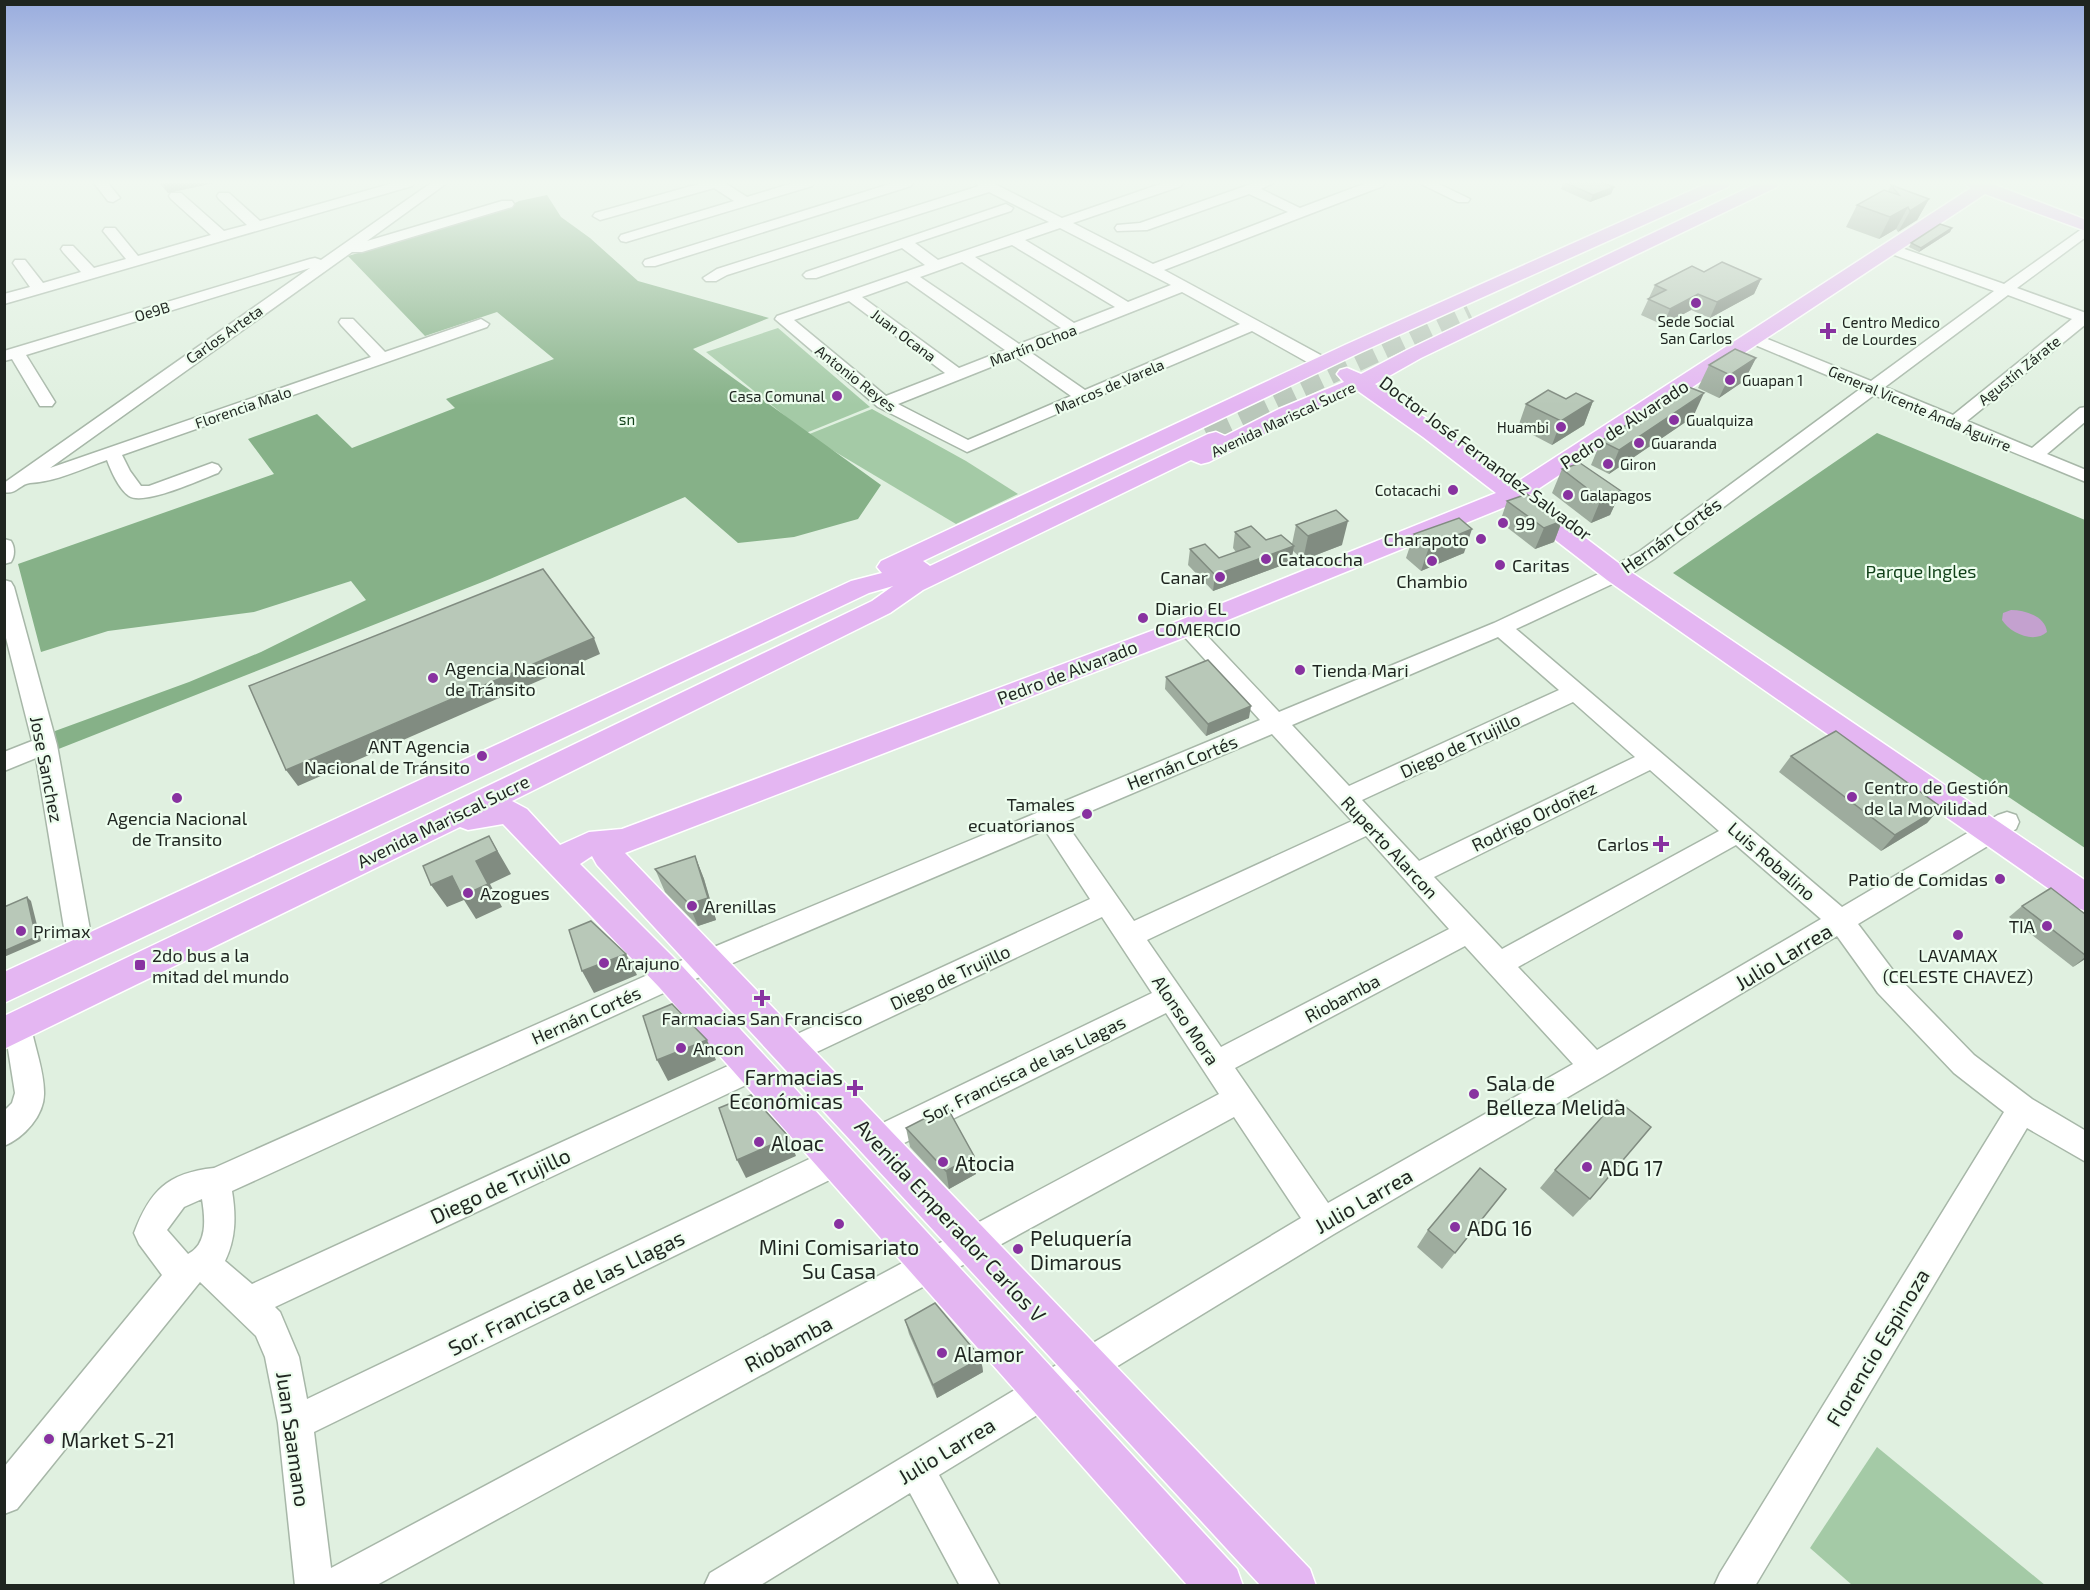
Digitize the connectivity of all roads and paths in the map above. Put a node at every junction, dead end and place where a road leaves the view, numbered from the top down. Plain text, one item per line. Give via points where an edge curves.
1 (76, 257) edge
2 (132, 257) edge
3 (148, 257) edge
4 (330, 257) edge
5 (332, 257) edge
6 (668, 257) edge
7 (767, 257) edge
8 (860, 257) edge
9 (924, 257) edge
10 (960, 257) edge
11 (965, 257) edge
12 (1043, 257) edge
13 (1128, 257) edge
14 (1183, 257) edge
15 (1557, 257) edge
16 (1581, 257) edge
17 (1592, 257) edge
18 (1615, 257) edge
19 (1879, 257) edge
20 (1914, 257) edge
21 (2046, 257) edge
22 (135, 261) junction
23 (20, 263) dead end
24 (650, 263) dead end
25 (936, 266) junction
26 (1152, 269) junction
27 (91, 274) junction
28 (811, 274) dead end
29 (908, 275) junction
30 (711, 278) dead end
31 (1182, 286) junction
32 (40, 289) junction
33 (2004, 289) junction
34 (850, 295) junction
35 (4, 299) edge
36 (1126, 308) junction
37 (2085, 317) edge
38 (347, 322) dead end
39 (481, 324) dead end
40 (1252, 325) junction
41 (1073, 329) junction
42 (1392, 331) junction
43 (1754, 339) junction
44 (1017, 351) junction
45 (1414, 354) junction
46 (11, 355) edge
47 (382, 358) junction
48 (1322, 363) junction
49 (957, 374) junction
50 (1368, 379) junction
51 (1273, 387) junction
52 (1874, 388) junction
53 (1084, 397) junction
54 (46, 402) dead end
55 (884, 403) junction
56 (2085, 412) edge
57 (1287, 414) junction
58 (1955, 422) junction
59 (1211, 436) tunnel mouth
60 (967, 447) joint
61 (112, 452) junction
62 (2035, 455) junction
63 (212, 469) dead end
64 (2085, 477) edge
65 (7, 489) edge
66 (1520, 491) junction
67 (4, 544) edge
68 (4, 558) edge
69 (1623, 570) junction
70 (4, 587) edge
71 (871, 597) junction
72 (1187, 627) junction
73 (1501, 628) junction
74 (1575, 692) junction
75 (1276, 723) junction
76 (45, 744) junction
77 (1653, 758) junction
78 (4, 762) edge
79 (1346, 798) junction
80 (1048, 817) junction
81 (1370, 824) junction
82 (432, 827) junction
83 (1999, 828) junction
84 (1738, 832) junction
85 (616, 848) junction
86 (565, 868) junction
87 (1416, 874) junction
88 (2085, 875) edge
89 (2085, 898) edge
90 (1107, 903) junction
91 (1842, 921) junction
92 (1469, 932) junction
93 (1129, 936) junction
94 (81, 952) junction
95 (708, 961) junction
96 (1499, 964) junction
97 (671, 977) junction
98 (4, 988) edge
99 (1171, 997) junction
100 (11, 1030) edge
101 (792, 1050) junction
102 (1216, 1064) junction
103 (1594, 1067) junction
104 (753, 1068) junction
105 (1239, 1099) junction
106 (2022, 1109) junction
107 (4, 1132) edge
108 (877, 1141) junction
109 (2085, 1148) edge
110 (837, 1161) junction
111 (215, 1183) junction
112 (1323, 1223) junction
113 (973, 1244) junction
114 (933, 1265) junction
115 (195, 1268) junction
116 (248, 1303) junction
117 (1087, 1365) junction
118 (1046, 1390) junction
119 (295, 1423) junction
120 (917, 1468) junction
121 (4, 1497) edge
122 (314, 1586) edge
123 (336, 1586) edge
124 (723, 1586) edge
125 (981, 1586) edge
126 (1220, 1586) edge
127 (1293, 1586) edge
128 (1733, 1586) edge

1 - 27 street
2 - 22 street
3 - 22 street
4 - 46 street, Oe9B
5 - 65 street, Carlos Arteta
6 - 24 street
7 - 30 street
8 - 28 street
9 - 25 street
10 - 25 street
11 - 41 street
12 - 36 street
13 - 26 street
14 - 26 street
15 - 42 main road, Avenida Mariscal Sucre
16 - 17 main road, Avenida Mariscal Sucre via 1472,311
18 - 45 main road, Avenida Mariscal Sucre
19 - 43 main road, Pedro de Alvarado
20 - 33 street
21 - 33 street, Hernán Cortés
22 - 27 street
23 - 32 street
25 - 29 street
26 - 31 street
27 - 32 street
29 - 34 street
29 - 44 street
31 - 36 street, Martín Ochoa
31 - 40 street
32 - 35 street
33 - 37 street
33 - 52 street, Hernán Cortés
34 - 49 street, Juan Ocana
34 - 55 street, Antonio Reyes via 783,319
36 - 41 street, Martín Ochoa
37 - 58 street, Agustín Zárate
38 - 47 street
39 - 47 street, Florencia Malo
40 - 48 street
40 - 53 street, Marcos de Varela
41 - 44 street, Martín Ochoa
42 - 45 main road via 1379,341 1377,348 1394,356
42 - 48 main road, Avenida Mariscal Sucre
43 - 52 street, General Vicente Anda Aguirre
43 - 66 main road, Pedro de Alvarado
44 - 49 street, Martín Ochoa
44 - 53 street
45 - 50 main road, Avenida Mariscal Sucre
46 - 54 street
47 - 61 street, Florencia Malo
48 - 50 main road, Doctor José Fernandez Salvador
48 - 51 main road, Avenida Mariscal Sucre
49 - 55 street, Martín Ochoa
50 - 57 main road, Avenida Mariscal Sucre
50 - 66 main road, Doctor José Fernandez Salvador
51 - 57 main road via 1296,384 1310,393
51 - 71 main road, Avenida Mariscal Sucre via 893,565
52 - 58 street, General Vicente Anda Aguirre
52 - 69 street, Hernán Cortés
53 - 60 street, Marcos de Varela
55 - 60 street, Antonio Reyes
56 - 62 street
57 - 71 main road, Avenida Mariscal Sucre via 930,592
58 - 62 street, General Vicente Anda Aguirre
59 - 71 main road, Avenida Mariscal Sucre via 914,584
61 - 63 street via 136,492 152,491
61 - 65 street, Florencia Malo
62 - 64 street, General Vicente Anda Aguirre
66 - 69 main road, Doctor José Fernandez Salvador
66 - 72 main road, Pedro de Alvarado
67 - 68 street
69 - 73 street, Hernán Cortés
69 - 83 main road, Doctor José Fernandez Salvador
70 - 76 street, Jose Sanchez
71 - 82 main road, Avenida Mariscal Sucre
71 - 94 main road, Avenida Mariscal Sucre via 686,667
72 - 75 street, Ruperto Alarcon
72 - 85 main road, Pedro de Alvarado
73 - 74 street, Luis Robalino
73 - 75 street, Hernán Cortés
74 - 77 street, Luis Robalino
74 - 79 street, Diego de Trujillo
75 - 79 street, Ruperto Alarcon
75 - 80 street, Hernán Cortés
76 - 78 street
76 - 94 street, Jose Sanchez
77 - 84 street, Luis Robalino
77 - 87 street, Rodrigo Ordoñez
79 - 81 street, Ruperto Alarcon
80 - 90 street, Alonso Mora
80 - 95 street, Hernán Cortés
81 - 87 street, Ruperto Alarcon
81 - 93 street
82 - 86 main road via 508,812
82 - 100 main road, Avenida Mariscal Sucre
83 - 88 main road, Doctor José Fernandez Salvador
83 - 89 main road, Doctor José Fernandez Salvador
83 - 91 street, Julio Larrea
84 - 91 street, Luis Robalino
84 - 96 street
85 - 86 main road, Pedro de Alvarado via 596,865
85 - 95 main road, Avenida Emperador Carlos V
86 - 97 main road
87 - 92 street, Ruperto Alarcon
90 - 93 street, Alonso Mora
90 - 101 street, Diego de Trujillo
91 - 103 street, Julio Larrea
91 - 106 street, Luis Robalino via 1888,985 1964,1064
92 - 96 street, Ruperto Alarcon
92 - 102 street, Riobamba
93 - 99 street, Alonso Mora
94 - 98 main road, Avenida Mariscal Sucre
95 - 97 street, Hernán Cortés
95 - 101 main road, Avenida Emperador Carlos V
96 - 103 street, Ruperto Alarcon
97 - 104 main road
97 - 111 street, Hernán Cortés
99 - 102 street, Alonso Mora
99 - 108 street, Sor. Francisca de las Llagas
100 - 107 street via 28,1082 29,1103
101 - 108 main road, Avenida Emperador Carlos V
102 - 105 street, Alonso Mora
103 - 112 street, Julio Larrea
104 - 110 main road
104 - 116 street, Diego de Trujillo
105 - 112 street, Alonso Mora
105 - 113 street, Riobamba
106 - 109 street, Luis Robalino
106 - 128 street, Florencio Espinoza
108 - 113 main road, Avenida Emperador Carlos V
110 - 114 main road
110 - 119 street, Sor. Francisca de las Llagas
111 - 115 street via 220,1205 217,1241 213,1254
111 - 115 street via 195,1184 176,1193 156,1214 150,1233 172,1263
112 - 117 street, Julio Larrea
113 - 114 street, Riobamba
113 - 117 main road, Avenida Emperador Carlos V
114 - 118 main road
114 - 123 street, Riobamba
115 - 116 street, Juan Saamano
115 - 121 street
116 - 119 street, Juan Saamano via 268,1324 282,1358
117 - 118 street, Julio Larrea
117 - 127 main road, Avenida Emperador Carlos V
118 - 120 street, Julio Larrea
118 - 126 main road
119 - 122 street, Juan Saamano
120 - 124 street, Julio Larrea
120 - 125 street

